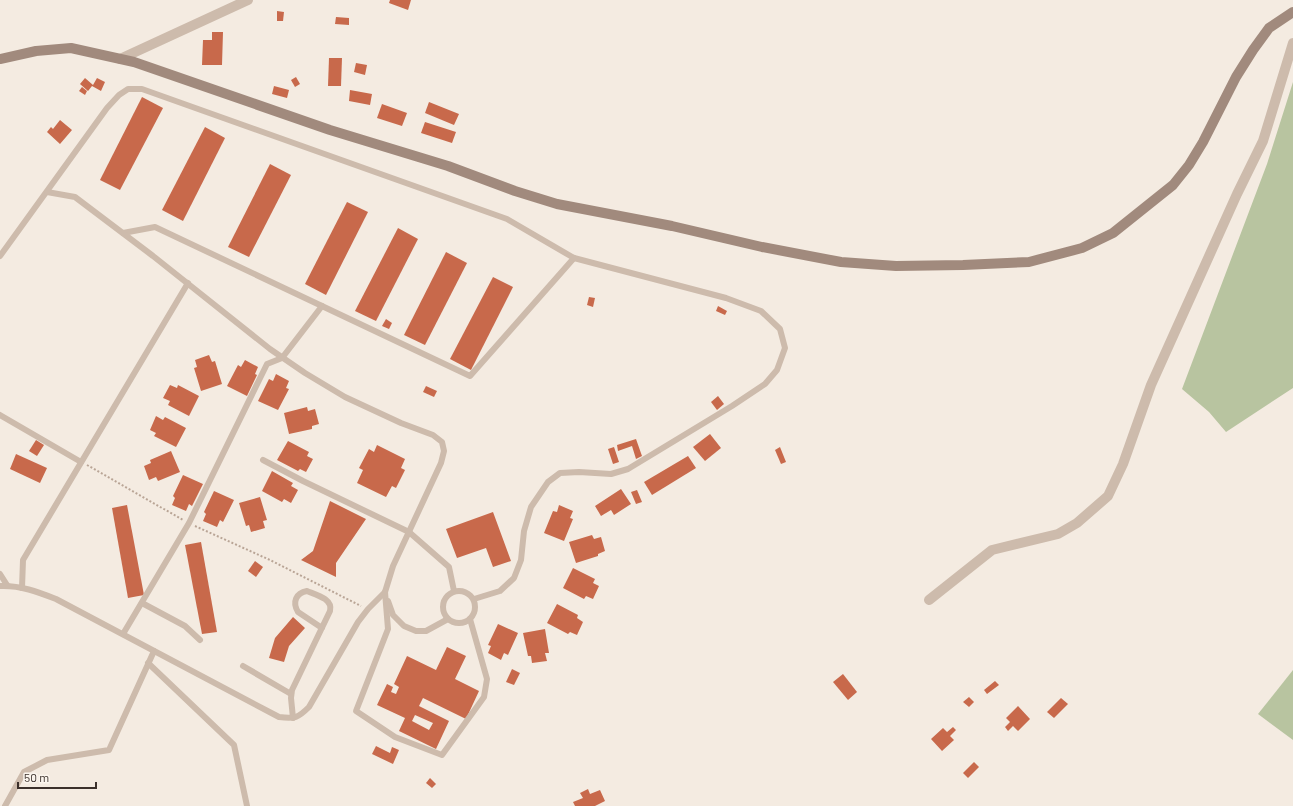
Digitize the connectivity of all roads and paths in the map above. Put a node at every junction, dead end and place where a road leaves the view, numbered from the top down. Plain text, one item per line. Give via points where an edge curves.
1 (248, 0) edge
2 (1292, 16) edge
3 (1293, 43) edge
4 (0, 59) edge
5 (120, 59) junction
6 (47, 192) junction
7 (123, 233) junction
8 (0, 256) edge
9 (574, 258) junction
10 (188, 283) junction
11 (322, 306) junction
12 (282, 358) junction
13 (0, 415) edge
14 (263, 460) dead end
15 (81, 462) junction
16 (189, 523) junction
17 (409, 532) junction
18 (0, 574) edge
19 (3, 586) edge
20 (22, 588) junction
21 (454, 591) junction
22 (385, 592) junction
23 (474, 599) junction
24 (929, 600) dead end
25 (142, 603) junction
26 (368, 609) junction
27 (448, 619) junction
28 (470, 619) junction
29 (322, 628) junction
30 (123, 634) junction
31 (200, 640) dead end
32 (154, 651) junction
33 (148, 663) junction
34 (243, 666) dead end
35 (291, 694) junction
36 (293, 718) junction
37 (5, 806) edge
38 (247, 806) edge

1 - 5 street
2 - 5 main road via 1269,28 1253,50 1236,77 1203,142 1173,185 1113,233 1082,248 1029,262 963,265 896,266 841,262 557,204
3 - 24 street via 1263,141 1154,377 1123,464 1108,496 1077,524 1058,534 992,550
4 - 5 main road via 36,51 71,48
6 - 7 lane via 75,197
6 - 8 lane
6 - 9 lane via 106,108 128,89 142,89 508,219
7 - 10 lane
7 - 11 lane via 154,227
9 - 11 lane via 470,376
9 - 23 lane via 726,298 761,311 780,329 785,348 777,370 765,384 628,469 611,474 560,473 548,482 531,507 524,531 521,560 514,578 500,590
10 - 12 lane
10 - 15 lane
11 - 12 lane
12 - 16 lane via 267,364
12 - 17 lane via 345,397 433,435 442,442 444,451 441,463
13 - 15 lane
14 - 17 lane
15 - 16 path
15 - 20 lane via 23,560
16 - 25 lane
16 - 26 path
17 - 21 lane via 449,566
17 - 22 lane via 393,566
18 - 19 lane
19 - 20 lane
20 - 30 lane via 56,599
21 - 23 lane via 465,591
21 - 27 lane via 443,603 444,614
22 - 26 lane
22 - 27 lane via 393,615 404,626 416,631 426,630
22 - 28 lane via 388,628 356,711 395,737 442,755 484,697 487,679
23 - 28 lane via 475,610
25 - 30 lane
25 - 31 lane via 185,626
26 - 36 lane via 309,707
27 - 28 lane via 459,623
29 - 29 lane via 330,612 329,602 307,591 300,594 295,601 298,612
29 - 35 lane
30 - 32 lane
32 - 33 lane
32 - 36 lane via 280,717
33 - 37 lane via 108,750 47,760 24,772
33 - 38 lane via 234,745
34 - 35 lane
35 - 36 lane

